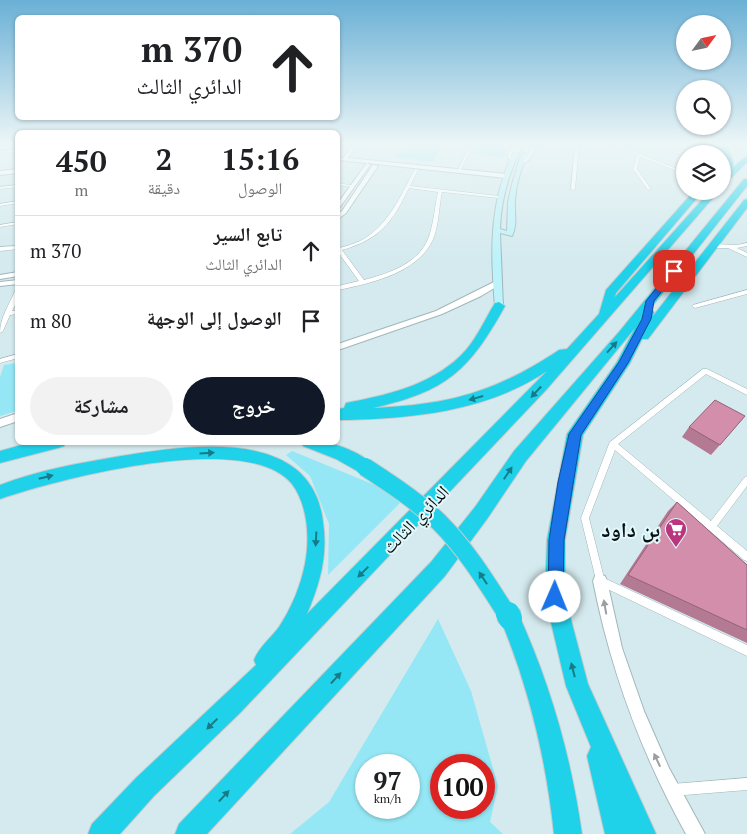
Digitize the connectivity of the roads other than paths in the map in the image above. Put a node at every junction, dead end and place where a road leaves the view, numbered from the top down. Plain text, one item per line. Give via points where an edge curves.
1 (340, 184) edge
2 (363, 184) edge
3 (409, 184) edge
4 (503, 184) edge
5 (516, 184) edge
6 (573, 184) edge
7 (645, 184) edge
8 (745, 184) edge
9 (15, 186) edge
10 (352, 186) joint
11 (408, 187) junction
12 (0, 188) edge
13 (573, 189) dead end
14 (649, 189) dead end
15 (440, 191) junction
16 (499, 197) junction
17 (691, 200) edge
18 (707, 200) edge
19 (340, 201) edge
20 (15, 202) edge
21 (747, 202) edge
22 (703, 204) junction
23 (0, 205) edge
24 (340, 216) edge
25 (675, 217) junction
26 (15, 224) edge
27 (0, 226) edge
28 (496, 230) junction
29 (747, 244) edge
30 (714, 246) junction
31 (728, 246) junction
32 (15, 247) edge
33 (737, 247) junction
34 (0, 249) edge
35 (340, 250) edge
36 (340, 253) edge
37 (747, 253) edge
38 (15, 274) edge
39 (0, 277) edge
40 (362, 281) junction
41 (15, 282) edge
42 (0, 284) edge
43 (497, 284) junction
44 (340, 287) edge
45 (747, 292) edge
46 (15, 297) edge
47 (650, 301) junction
48 (498, 306) joint
49 (695, 306) dead end
50 (15, 313) edge
51 (7, 314) junction
52 (604, 316) junction
53 (0, 331) edge
54 (580, 342) junction
55 (340, 346) edge
56 (15, 357) edge
57 (626, 358) junction
58 (0, 361) edge
59 (747, 392) edge
60 (340, 409) edge
61 (340, 414) edge
62 (15, 419) edge
63 (0, 423) edge
64 (15, 443) edge
65 (613, 444) junction
66 (46, 445) edge
67 (317, 445) edge
68 (0, 448) edge
69 (0, 457) edge
70 (747, 480) edge
71 (0, 492) edge
72 (712, 526) junction
73 (747, 557) edge
74 (600, 581) junction
75 (747, 651) edge
76 (232, 705) junction
77 (589, 716) junction
78 (747, 784) edge
79 (672, 790) junction
80 (190, 833) edge
81 (102, 834) edge
82 (568, 834) edge
83 (619, 834) edge
84 (642, 834) edge
85 (696, 834) edge

1 - 10 street
2 - 24 street
3 - 11 street
4 - 16 main road
5 - 28 main road via 512,229 509,234
6 - 13 street
7 - 14 street
8 - 47 highway
9 - 12 street
10 - 19 street
11 - 15 street
11 - 35 street via 389,221 372,238
15 - 16 street
15 - 40 street via 432,237 418,258 408,266
16 - 28 main road
17 - 25 highway
18 - 22 highway, الدائري الثالث
20 - 23 street
21 - 30 highway
22 - 25 highway
22 - 52 highway, الدائري الثالث
25 - 52 highway via 610,292
26 - 27 street
28 - 43 main road
29 - 33 street
30 - 31 street
30 - 57 highway
31 - 33 street
31 - 37 street
32 - 34 street
33 - 37 street
36 - 40 street
38 - 39 street
40 - 44 street
41 - 42 street
43 - 48 main road
43 - 55 street via 442,312
45 - 49 street
46 - 51 street
47 - 57 highway via 646,319
80 -> 47 highway via 438,569 520,456
48 - 60 highway via 472,350 458,365 437,379 412,392 380,402
50 - 51 street
51 - 53 street
52 - 54 highway, الدائري الثالث
54 -> 61 highway via 528,377 496,392 440,408 387,414
54 -> 76 highway, الدائري الثالث via 409,526
56 - 58 street
77 -> 57 highway via 577,686 555,597 556,540 575,434
59 - 65 street via 705,372
62 - 63 street
64 - 68 highway
65 - 72 street
65 - 74 street via 585,518
66 - 69 highway
82 -> 67 highway, bridge via 544,704 510,618 468,556 439,522 365,467
70 - 72 street
71 -> 76 highway via 66,472 168,454 217,452 252,455 279,464 297,478 312,499 317,520 315,564 292,624
72 - 73 street
74 - 75 street
79 -> 74 street via 632,705 608,629
76 -> 81 highway, الدائري الثالث
77 - 83 highway
77 - 84 highway
78 - 79 street
79 - 85 street

